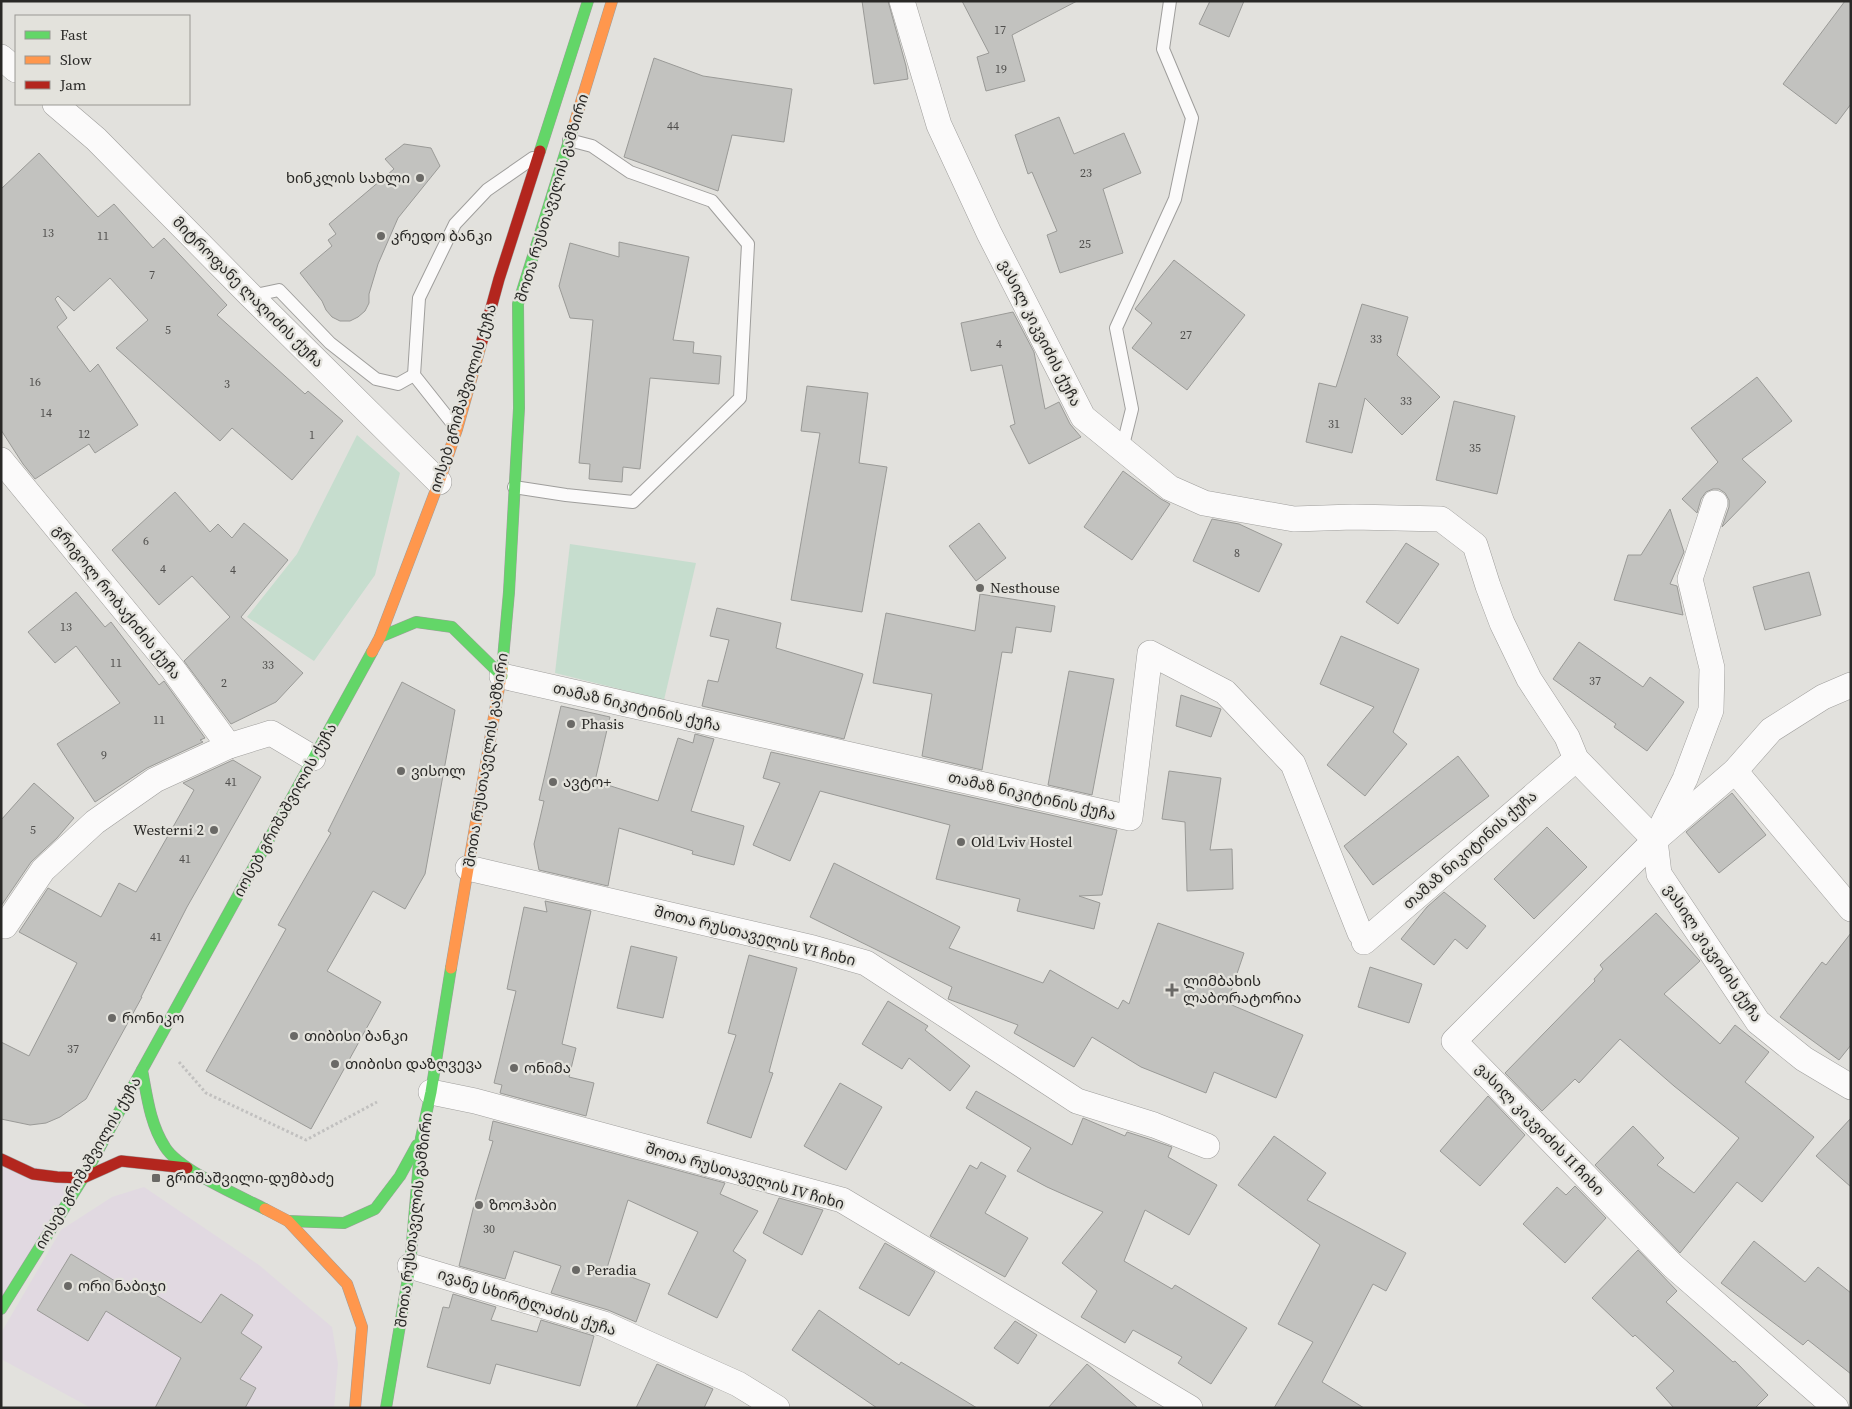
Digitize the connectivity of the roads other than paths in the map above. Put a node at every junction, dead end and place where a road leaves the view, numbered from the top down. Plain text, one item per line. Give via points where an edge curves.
1 (588, 1) edge
2 (612, 1) edge
3 (902, 1) edge
4 (1170, 1) edge
5 (1, 57) edge
6 (15, 69) edge
7 (56, 105) edge
8 (569, 140) junction
9 (539, 154) junction
10 (499, 279) joint
11 (251, 296) junction
12 (414, 375) junction
13 (457, 429) junction
14 (1122, 450) junction
15 (1, 460) edge
16 (439, 482) junction
17 (514, 487) junction
18 (1715, 503) dead end
19 (380, 637) junction
20 (502, 676) junction
21 (1851, 685) edge
22 (229, 746) junction
23 (313, 758) junction
24 (1576, 759) junction
25 (1735, 771) junction
26 (1655, 840) junction
27 (468, 868) junction
28 (1851, 909) edge
29 (5, 926) dead end
30 (142, 1070) junction
31 (1851, 1086) edge
32 (431, 1092) junction
33 (421, 1138) junction
34 (1208, 1146) dead end
35 (1, 1159) edge
36 (187, 1168) junction
37 (83, 1178) junction
38 (288, 1221) junction
39 (410, 1266) junction
40 (1, 1309) edge
41 (355, 1408) edge
42 (386, 1408) edge
43 (777, 1408) edge
44 (1190, 1408) edge
45 (1836, 1408) edge

1 - 9 main road, შოთა რუსთაველის გამზირი
2 - 8 main road, შოთა რუსთაველის გამზირი
3 - 14 street, ვასილ კიკვიძის ქუჩა via 939,125 989,233 1083,416
4 - 14 lane via 1162,49 1192,118 1175,200 1116,328 1132,409
5 - 6 street
7 - 11 street, მიტროფანე ლაღიძის ქუჩა via 96,139
8 - 17 main road, შოთა რუსთაველის გამზირი via 518,304 519,408
8 - 17 lane via 592,146 630,172 712,201 748,244 740,398 633,502
9 - 10 main road, შოთა რუსთაველის გამზირი
9 - 12 lane via 487,190 455,224 419,298
10 - 13 main road, იოსებ გრიშაშვილის ქუჩა
11 - 12 lane via 279,290 330,343 376,379 398,384
11 - 16 street, მიტროფანე ლაღიძის ქუჩა
12 - 13 lane
13 - 16 main road, იოსებ გრიშაშვილის ქუჩა
14 - 24 street, ვასილ კიკვიძის ქუჩა via 1170,488 1204,503 1294,519 1441,519 1475,545 1502,623 1529,679 1568,737
15 - 22 street, გრიგოლ რობაქიძის ქუჩა via 172,668
16 - 19 main road, იოსებ გრიშაშვილის ქუჩა
17 - 20 main road, შოთა რუსთაველის გამზირი
18 - 26 street via 1690,579 1712,668 1711,710 1685,779
19 - 20 main road via 416,622 452,627
19 - 23 main road, იოსებ გრიშაშვილის ქუჩა
20 - 24 street, თამაზ ნიკიტინის ქუჩა via 1130,818 1150,652 1225,692 1293,764 1362,937
20 - 27 main road, შოთა რუსთაველის გამზირი
21 - 25 street via 1822,697 1771,730
22 - 23 street via 271,733
22 - 29 street via 155,780 95,822 43,870
23 - 30 main road, იოსებ გრიშაშვილის ქუჩა
24 - 26 street, ვასილ კიკვიძის ქუჩა
25 - 26 street
25 - 28 street
26 - 31 street, ვასილ კიკვიძის ქუჩა via 1659,874 1758,1022 1804,1059
26 - 45 street, ვასილ კიკვიძის II ჩიხი via 1454,1041 1673,1266
27 - 32 main road, შოთა რუსთაველის გამზირი
27 - 34 street, შოთა რუსთაველის VI ჩიხი via 866,963 1077,1101
30 - 36 main road via 150,1114 165,1148
30 - 37 main road, იოსებ გრიშაშვილის ქუჩა
32 - 33 main road, შოთა რუსთაველის გამზირი
32 - 44 street, შოთა რუსთაველის IV ჩიხი via 842,1200
33 - 38 main road via 400,1176 375,1209 344,1223
33 - 39 main road, შოთა რუსთაველის გამზირი
35 - 37 main road via 33,1174
36 - 37 main road via 121,1161
36 - 38 main road
37 - 40 main road, იოსებ გრიშაშვილის ქუჩა
38 - 41 main road via 347,1284 362,1327
39 - 42 main road, შოთა რუსთაველის გამზირი
39 - 43 street, ივანე სხირტლაძის ქუჩა via 604,1324 738,1384

